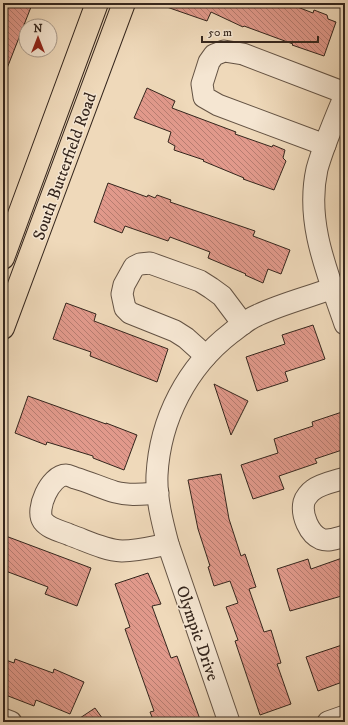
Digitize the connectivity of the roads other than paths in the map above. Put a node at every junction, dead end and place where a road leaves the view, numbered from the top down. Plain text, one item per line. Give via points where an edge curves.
1 (97, 3) edge
2 (124, 3) edge
3 (345, 94) edge
4 (325, 145) junction
5 (3, 258) edge
6 (333, 288) junction
7 (243, 324) junction
8 (345, 324) edge
9 (3, 328) edge
10 (206, 356) junction
11 (345, 478) edge
12 (158, 494) junction
13 (345, 536) edge
14 (168, 544) junction
15 (345, 716) edge
16 (3, 719) edge
17 (11, 722) edge
18 (229, 722) edge
19 (328, 722) edge

1 - 5 main road, South Butterfield Road
2 - 9 main road, South Butterfield Road
3 - 4 street
3 - 4 street via 243,54 224,51 214,55 209,62 202,84 204,97 218,105
4 - 6 street via 314,190 314,221
6 - 7 street, Olympic Drive via 258,315
6 - 8 street
7 - 10 street, Olympic Drive
7 - 10 street via 222,296 200,281 150,263 134,267 122,294 125,308 130,314 175,331
10 - 12 street, Olympic Drive via 189,377 178,397 162,438 157,475
11 - 13 street via 314,489 304,502 304,513 313,534 329,540
12 - 14 street, Olympic Drive
12 - 14 street via 131,495 116,492 66,475 56,478 50,484 44,496 42,520 50,527 121,551
14 - 18 street, Olympic Drive
15 - 19 street
16 - 17 street

